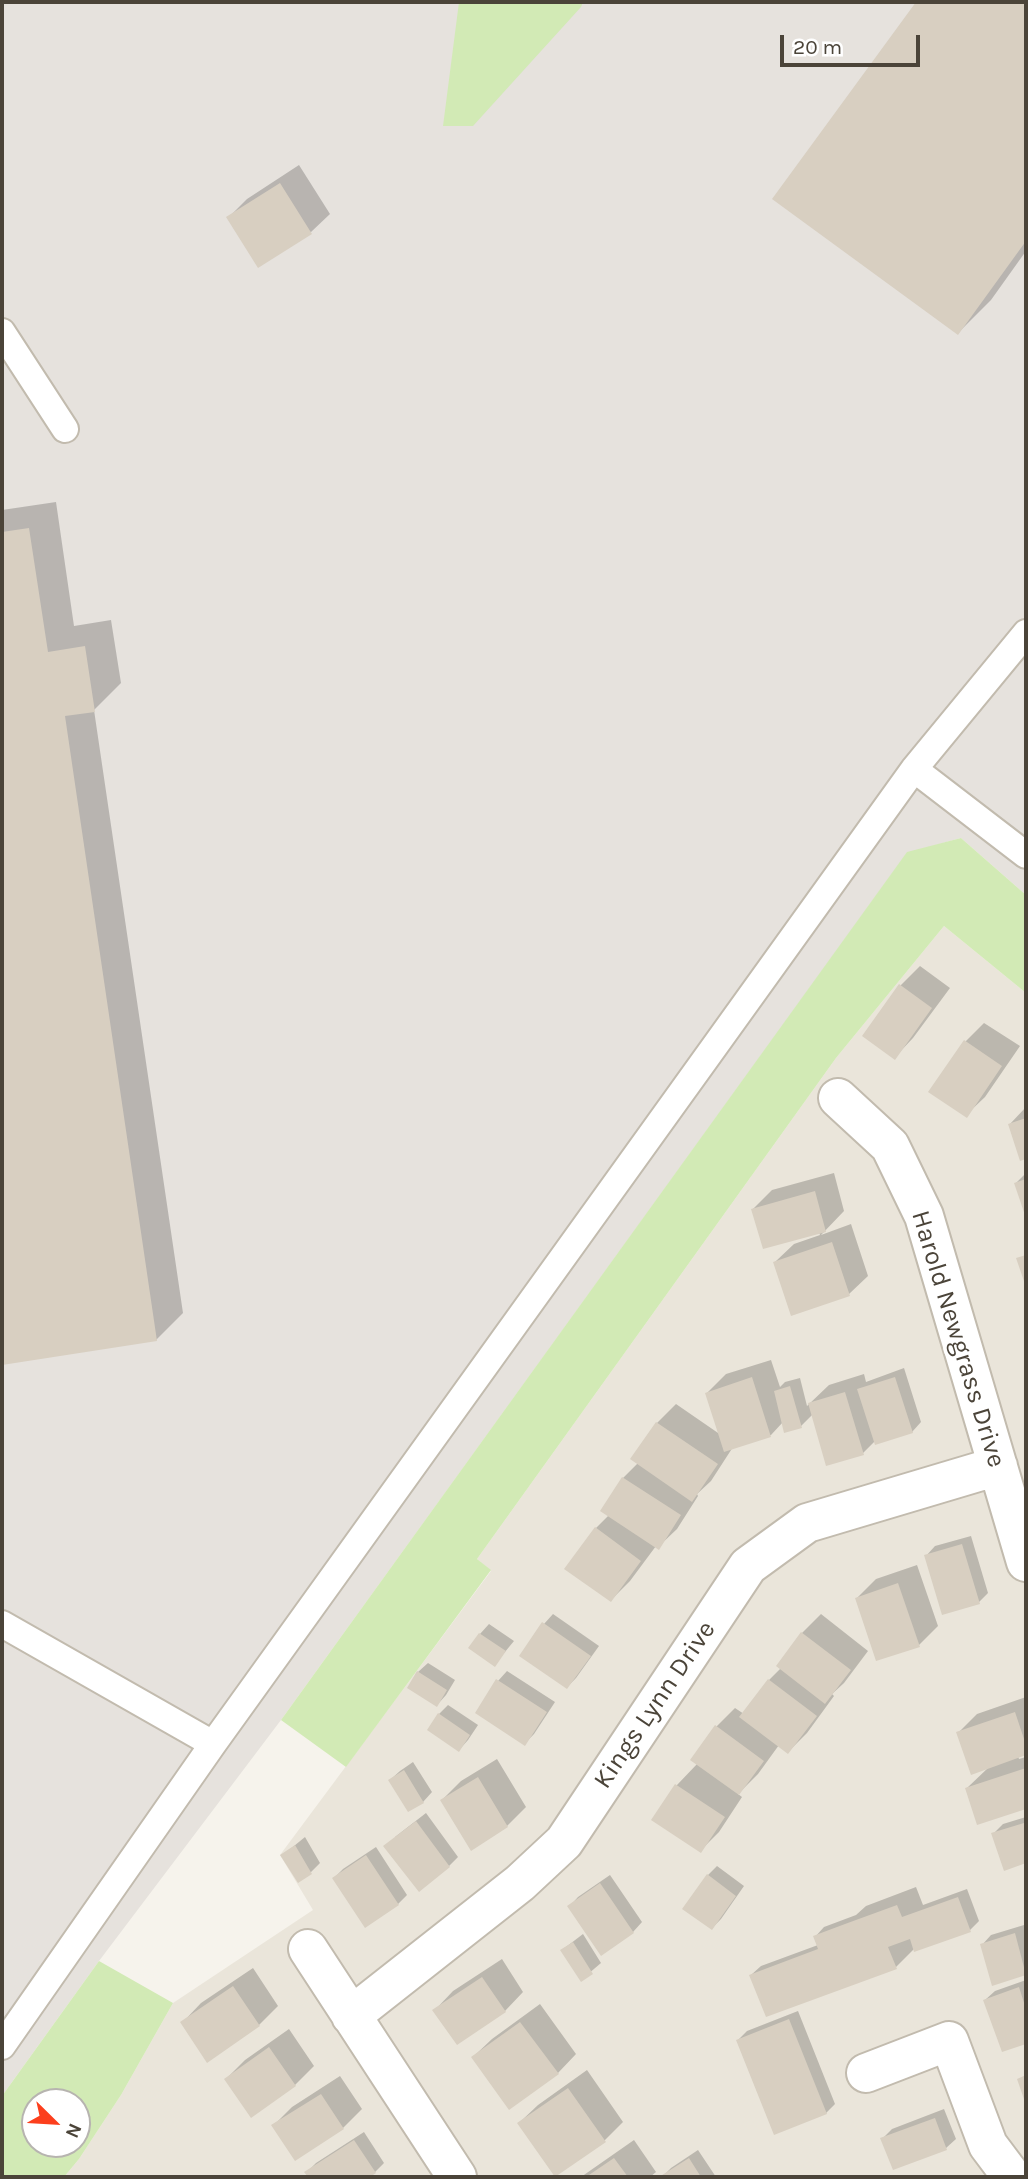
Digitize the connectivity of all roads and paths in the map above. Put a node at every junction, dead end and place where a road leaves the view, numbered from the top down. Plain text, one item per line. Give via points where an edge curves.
1 (2, 332) edge
2 (65, 429) dead end
3 (1026, 633) edge
4 (915, 769) junction
5 (1026, 855) edge
6 (838, 1098) dead end
7 (998, 1466) junction
8 (1026, 1562) edge
9 (2, 1623) edge
10 (213, 1744) junction
11 (308, 1949) dead end
12 (351, 2016) junction
13 (2, 2046) edge
14 (866, 2073) dead end
15 (450, 2174) edge
16 (1012, 2177) edge

1 - 2 lane
3 - 4 lane
4 - 5 lane
4 - 10 lane
6 - 7 street, Harold Newgrass Drive via 890,1146 924,1216
7 - 8 street, Harold Newgrass Drive
7 - 12 street, Kings Lynn Drive via 807,1522 748,1566 564,1842 520,1883
9 - 10 lane
10 - 13 lane
11 - 12 street
12 - 15 street
14 - 16 street via 949,2041 988,2145

